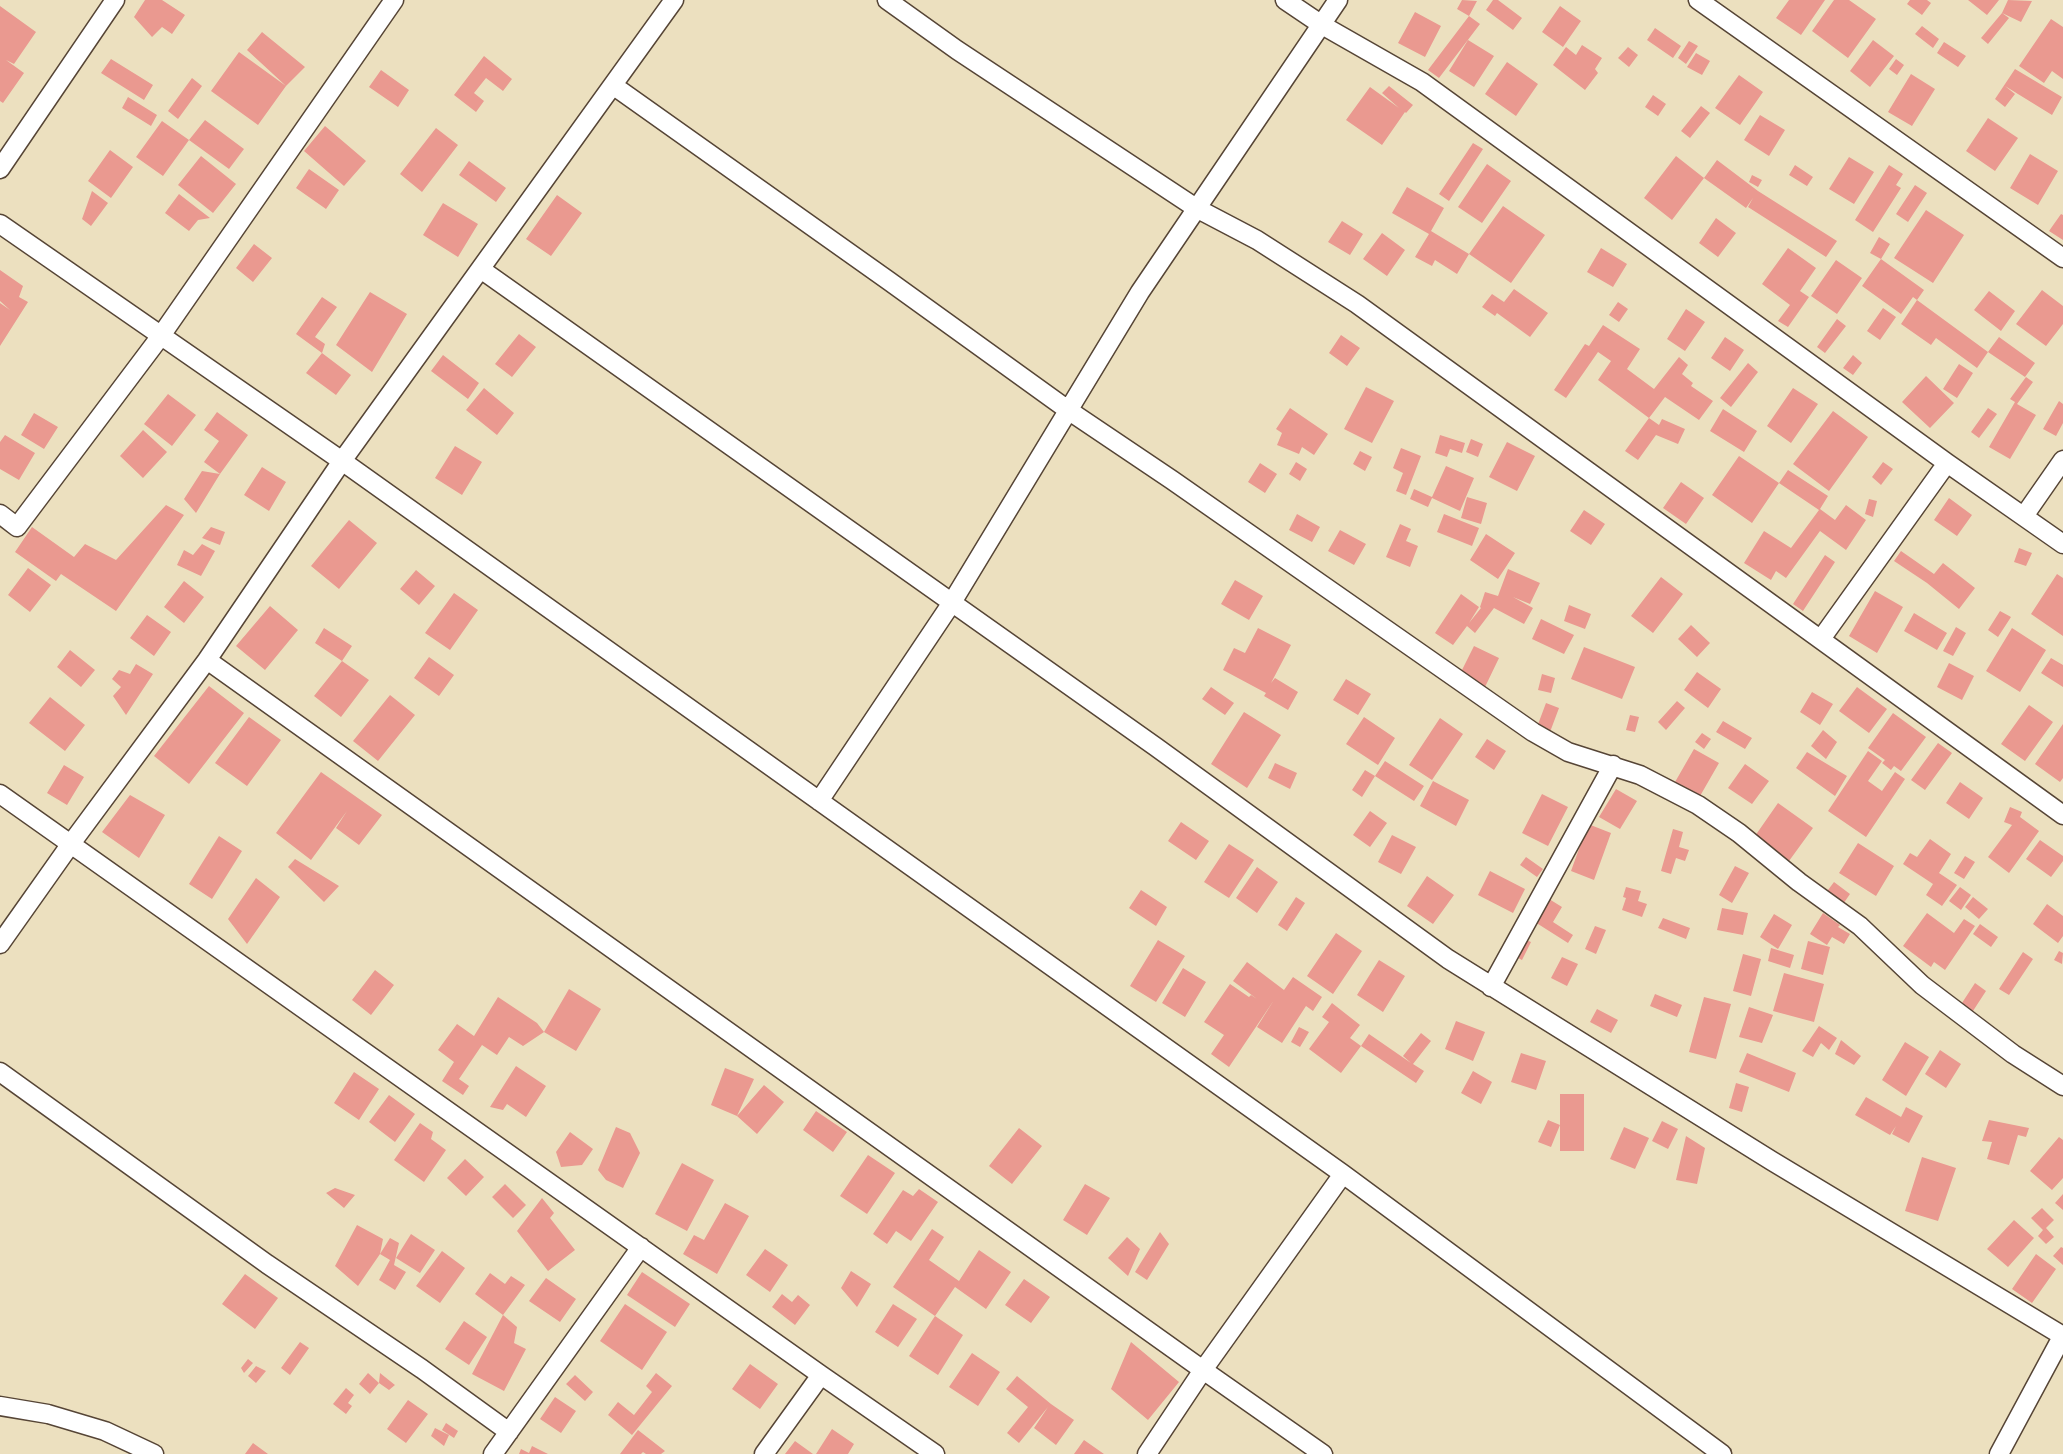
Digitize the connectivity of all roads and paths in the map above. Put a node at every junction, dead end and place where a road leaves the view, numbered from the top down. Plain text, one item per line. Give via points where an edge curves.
1 (115, 0) edge
2 (394, 0) edge
3 (674, 0) edge
4 (887, 0) edge
5 (1285, 0) edge
6 (1338, 0) edge
7 (1698, 0) edge
8 (1322, 25) junction
9 (614, 86) junction
10 (0, 169) edge
11 (1196, 208) junction
12 (0, 224) edge
13 (2063, 258) edge
14 (482, 270) junction
15 (160, 337) junction
16 (1068, 410) junction
17 (2063, 460) edge
18 (342, 461) junction
19 (1947, 464) junction
20 (0, 514) edge
21 (2024, 516) junction
22 (2063, 544) edge
23 (951, 604) junction
24 (1821, 639) junction
25 (207, 660) junction
26 (1613, 765) junction
27 (0, 794) edge
28 (819, 801) junction
29 (2063, 815) edge
30 (70, 845) junction
31 (0, 944) edge
32 (1491, 987) junction
33 (0, 1072) edge
34 (2063, 1086) edge
35 (1344, 1174) junction
36 (641, 1247) junction
37 (2063, 1336) edge
38 (1203, 1370) junction
39 (821, 1375) junction
40 (0, 1406) edge
41 (509, 1432) junction
42 (154, 1454) edge
43 (493, 1454) edge
44 (764, 1454) edge
45 (936, 1454) edge
46 (1147, 1454) edge
47 (1323, 1454) edge
48 (1722, 1454) edge
49 (1999, 1454) edge

1 - 10 street
2 - 15 street
3 - 9 street
4 - 11 street
5 - 8 street
6 - 8 street
7 - 13 street
8 - 11 street
8 - 19 street via 1422,82
9 - 14 street
9 - 16 street
11 - 16 street
11 - 24 street via 1257,240 1357,304
12 - 15 street
14 - 18 street
14 - 23 street
15 - 18 street
15 - 20 street via 17,526
16 - 23 street
16 - 26 street via 1533,732 1568,752
17 - 21 street
18 - 25 street
18 - 28 street
19 - 21 street
19 - 24 street
21 - 22 street
23 - 28 street
23 - 32 street
24 - 29 street
25 - 30 street
25 - 38 street
26 - 32 street
26 - 34 street via 1698,805 1740,833 1860,926 1922,985 2013,1054
27 - 30 street
28 - 35 street
30 - 31 street
30 - 36 street
32 - 37 street
33 - 41 street
35 - 38 street
35 - 48 street
36 - 39 street
36 - 41 street
37 - 49 street
38 - 46 street
38 - 47 street
39 - 44 street
39 - 45 street
40 - 42 street via 48,1414 105,1431
41 - 43 street

